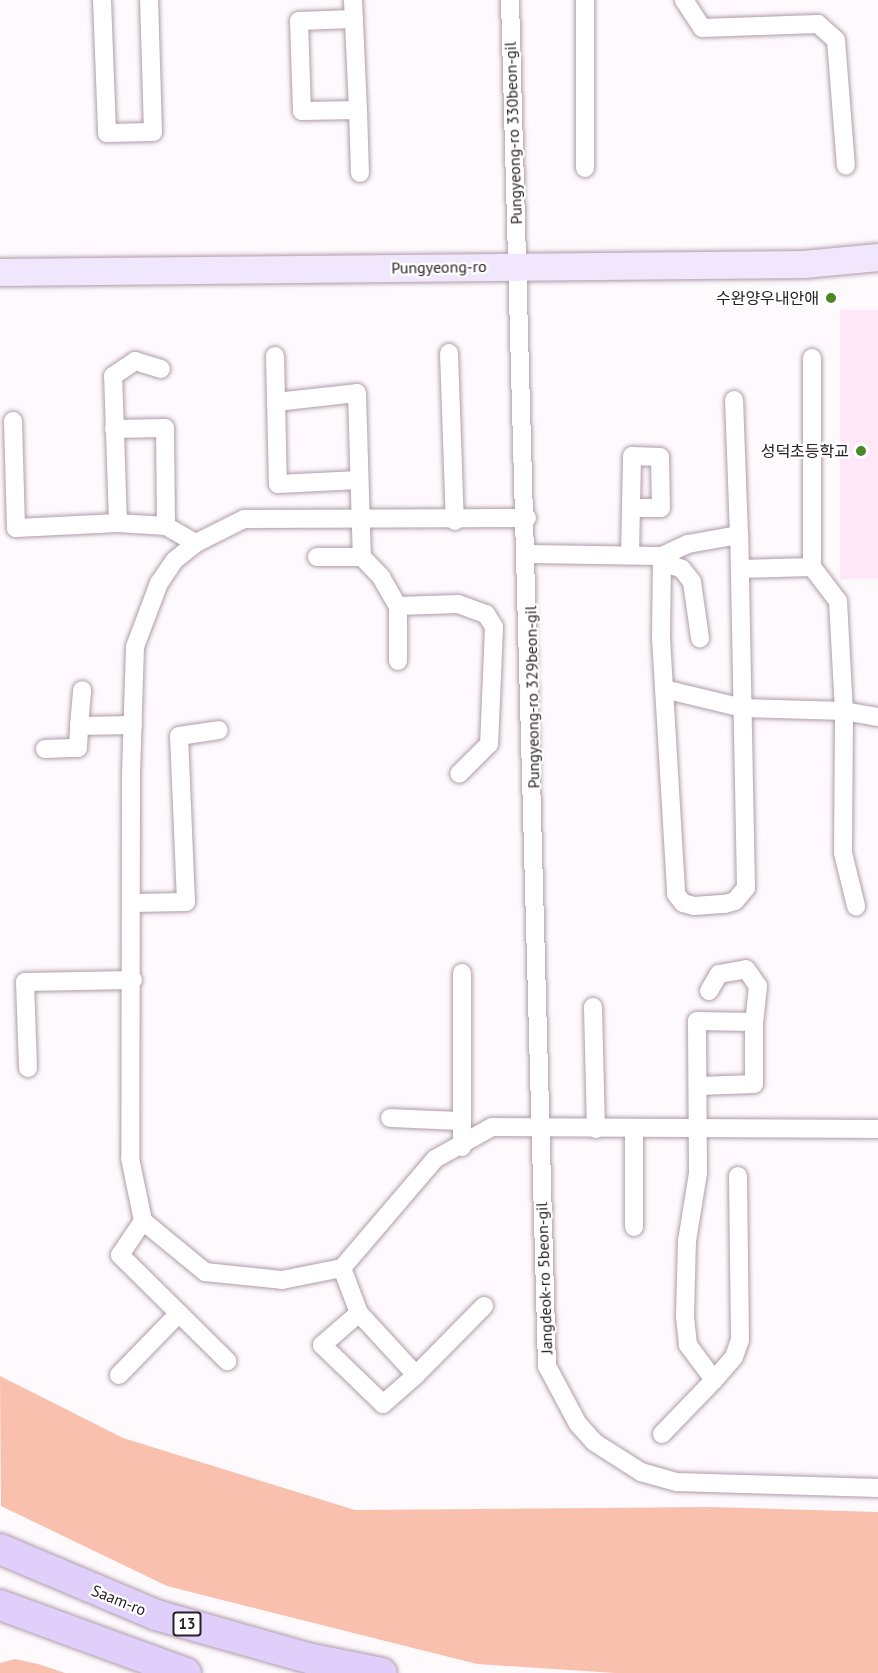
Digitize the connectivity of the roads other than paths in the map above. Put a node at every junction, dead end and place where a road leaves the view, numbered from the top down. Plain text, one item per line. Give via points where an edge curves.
1 (102, 0) edge
2 (149, 0) edge
3 (353, 0) edge
4 (510, 0) edge
5 (585, 0) edge
6 (684, 0) edge
7 (354, 19) junction
8 (358, 110) junction
9 (846, 166) dead end
10 (585, 168) dead end
11 (360, 173) dead end
12 (878, 257) edge
13 (517, 266) junction
14 (0, 273) edge
15 (449, 353) dead end
16 (274, 356) dead end
17 (812, 358) dead end
18 (161, 369) dead end
19 (735, 400) dead end
20 (276, 402) junction
21 (13, 421) dead end
22 (114, 429) junction
23 (359, 480) junction
24 (631, 508) dead end
25 (527, 518) junction
26 (455, 521) junction
27 (361, 522) junction
28 (118, 523) junction
29 (166, 526) junction
30 (739, 535) junction
31 (196, 543) junction
32 (528, 554) junction
33 (630, 554) junction
34 (317, 557) dead end
35 (362, 557) junction
36 (662, 559) junction
37 (812, 567) junction
38 (740, 569) junction
39 (398, 606) junction
40 (700, 639) dead end
41 (398, 661) dead end
42 (664, 689) junction
43 (82, 690) dead end
44 (742, 708) junction
45 (844, 711) junction
46 (878, 717) edge
47 (132, 725) junction
48 (79, 726) junction
49 (219, 730) dead end
50 (45, 749) dead end
51 (459, 774) dead end
52 (133, 903) junction
53 (856, 906) dead end
54 (462, 973) dead end
55 (133, 980) junction
56 (709, 991) dead end
57 (593, 1007) dead end
58 (754, 1022) junction
59 (28, 1068) dead end
60 (699, 1086) junction
61 (390, 1118) dead end
62 (462, 1120) junction
63 (634, 1128) junction
64 (541, 1129) junction
65 (596, 1129) junction
66 (699, 1129) junction
67 (878, 1129) edge
68 (462, 1147) junction
69 (738, 1176) dead end
70 (143, 1221) junction
71 (634, 1227) dead end
72 (342, 1268) junction
73 (484, 1306) dead end
74 (178, 1313) junction
75 (359, 1313) junction
76 (227, 1361) dead end
77 (118, 1375) dead end
78 (416, 1375) junction
79 (714, 1380) junction
80 (662, 1434) dead end
81 (878, 1488) edge
82 (0, 1549) edge
83 (0, 1605) edge
84 (48, 1625) junction
85 (0, 1630) edge
86 (186, 1673) edge
87 (382, 1673) edge

1 - 2 street via 107,134 153,132
3 - 7 street
4 - 13 street, Pungyeong-ro 330beon-gil
5 - 10 street
6 - 9 street via 702,28 818,24 836,40
7 - 8 street
7 - 8 street via 299,21 302,111
8 - 11 street
12 - 13 main road, Pungyeong-ro via 804,264
13 - 14 main road, Pungyeong-ro
13 - 25 street, Pungyeong-ro 329beon-gil
15 - 26 street
16 - 20 street
17 - 37 street
18 - 22 street via 135,361 113,376
19 - 30 street
20 - 23 street via 278,484
20 - 23 street via 357,393
21 - 28 street via 16,528
22 - 28 street
22 - 29 street via 165,428
23 - 27 street
24 - 33 street
25 - 26 street
25 - 32 street, Pungyeong-ro 329beon-gil
26 - 27 street
27 - 31 street via 244,519
27 - 35 street
28 - 29 street
29 - 31 street
30 - 36 street via 688,544
30 - 38 street
31 - 47 street via 174,561 141,622 135,647
32 - 33 street
32 - 64 street, Pungyeong-ro 329beon-gil
33 - 36 street
34 - 35 street
35 - 39 street via 381,577
36 - 40 street via 682,569 692,582
36 - 42 street
37 - 38 street
37 - 45 street via 838,601
38 - 44 street
39 - 41 street
39 - 51 street via 458,604 486,614 494,627 489,744
42 - 44 street
42 - 44 street via 674,878 676,894 683,903 725,904 735,901 746,888
43 - 48 street
44 - 45 street
45 - 46 street
45 - 53 street via 843,853
47 - 48 street
47 - 52 street
48 - 50 street via 78,748
49 - 52 street via 178,736 186,902
52 - 55 street
54 - 62 street
55 - 59 street via 25,982
55 - 70 street via 130,1158
56 - 58 street via 719,974 746,969 758,986
57 - 65 street
58 - 60 street via 754,1084
58 - 60 street via 698,1022
60 - 66 street
61 - 62 street
62 - 68 street
63 - 65 street
63 - 66 street
63 - 71 street
64 - 65 street
64 - 68 street via 492,1127
64 - 81 street, Jangdeok-ro 5beon-gil via 546,1358 558,1389 594,1442 641,1472 677,1482
66 - 67 street
66 - 79 street via 697,1192 687,1240 685,1325 688,1345
68 - 72 street via 435,1159
69 - 79 street via 740,1340 734,1358
70 - 72 street via 205,1272 282,1280
70 - 74 street via 120,1255
72 - 75 street
73 - 78 street
74 - 76 street
74 - 77 street
75 - 78 street
75 - 78 street via 322,1345 383,1404
79 - 80 street
82 - 87 main road, Saam-ro / 13 via 156,1615 312,1659
83 - 84 main road
84 - 85 main road
84 - 86 main road

